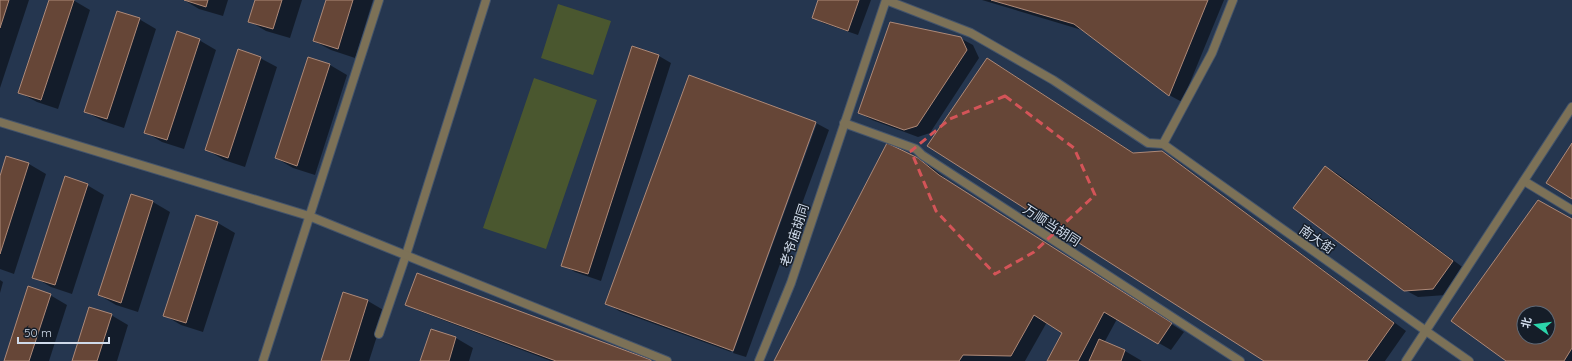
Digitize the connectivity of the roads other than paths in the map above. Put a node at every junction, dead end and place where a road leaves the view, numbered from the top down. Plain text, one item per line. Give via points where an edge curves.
1 (379, 0) edge
2 (486, 0) edge
3 (1233, 0) edge
4 (1572, 107) edge
5 (0, 122) edge
6 (844, 123) junction
7 (1163, 144) junction
8 (1524, 181) junction
9 (1572, 210) edge
10 (309, 216) junction
11 (406, 255) junction
12 (1426, 331) junction
13 (379, 334) dead end
14 (263, 361) edge
15 (667, 361) edge
16 (759, 361) edge
17 (1240, 361) edge
18 (1406, 361) edge
19 (1469, 361) edge

1 - 10 street
2 - 11 street
3 - 7 street via 1212,53
4 - 8 street
5 - 10 street
6 - 7 street, 老爷庙胡同 via 886,0 971,33 1053,80 1148,143
6 - 16 street, 老爷庙胡同 via 791,283
6 - 17 street, 万顺当胡同 via 916,149
7 - 12 street, 南大街
8 - 9 street
8 - 12 street
10 - 11 street
10 - 14 street
11 - 13 street
11 - 15 street
12 - 18 street
12 - 19 street, 南大街

